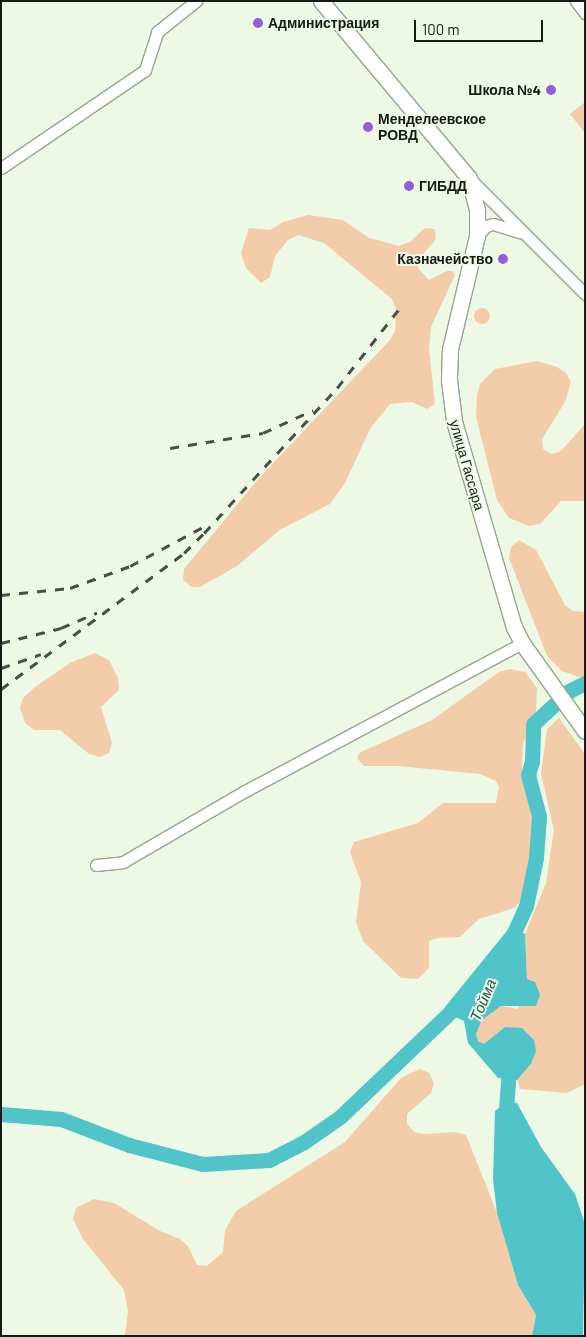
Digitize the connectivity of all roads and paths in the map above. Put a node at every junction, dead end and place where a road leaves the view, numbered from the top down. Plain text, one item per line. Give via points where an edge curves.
1 (196, 1) edge
2 (321, 1) edge
3 (576, 1) edge
4 (585, 13) edge
5 (1, 168) edge
6 (469, 178) junction
7 (524, 234) junction
8 (477, 236) junction
9 (585, 294) edge
10 (522, 643) junction
11 (584, 730) edge
12 (96, 865) dead end

1 - 5 street via 157,32 145,70
2 - 6 main road
3 - 4 street
6 - 7 street
6 - 8 main road, улица Гассара via 477,211
7 - 8 street via 493,224 486,226
7 - 9 street
8 - 10 main road, улица Гассара via 452,336 450,400 457,437
10 - 11 main road, улица Гассара
10 - 12 street via 245,791 123,862

